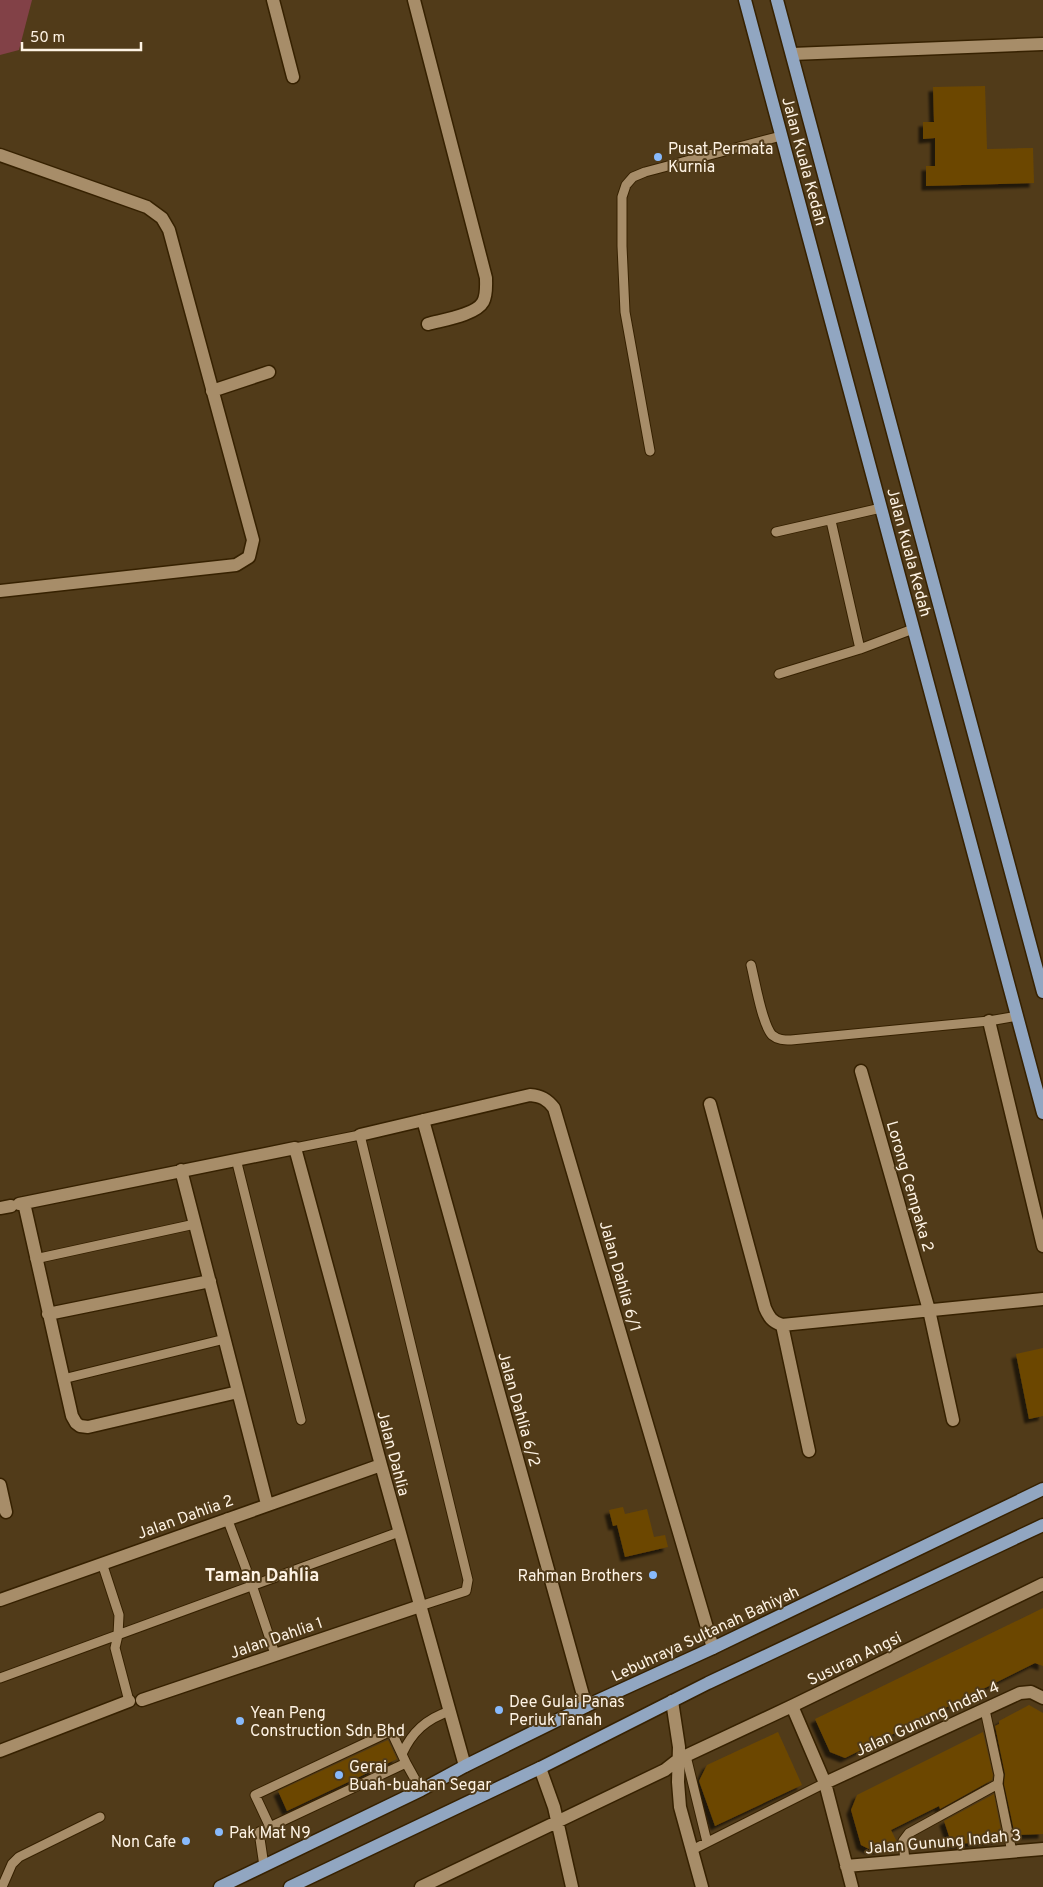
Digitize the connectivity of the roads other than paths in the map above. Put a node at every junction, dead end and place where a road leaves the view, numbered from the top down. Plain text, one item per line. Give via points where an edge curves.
1 (273, 0) edge
2 (414, 0) edge
3 (745, 0) edge
4 (777, 0) edge
5 (1043, 44) edge
6 (792, 54) junction
7 (293, 78) dead end
8 (781, 136) junction
9 (0, 155) edge
10 (428, 324) dead end
11 (269, 372) dead end
12 (212, 391) junction
13 (650, 451) dead end
14 (881, 508) junction
15 (832, 521) junction
16 (776, 532) dead end
17 (0, 591) edge
18 (913, 629) junction
19 (860, 649) junction
20 (779, 674) dead end
21 (751, 965) dead end
22 (1043, 992) edge
23 (1018, 1016) junction
24 (989, 1021) junction
25 (1043, 1061) edge
26 (1030, 1064) junction
27 (861, 1071) dead end
28 (710, 1104) dead end
29 (1043, 1113) edge
30 (423, 1120) junction
31 (360, 1135) junction
32 (295, 1148) junction
33 (236, 1159) junction
34 (181, 1170) junction
35 (13, 1205) edge
36 (195, 1224) junction
37 (1043, 1246) edge
38 (35, 1259) junction
39 (210, 1281) junction
40 (1043, 1299) edge
41 (929, 1310) junction
42 (48, 1314) junction
43 (782, 1325) junction
44 (225, 1339) junction
45 (62, 1379) junction
46 (238, 1392) junction
47 (300, 1420) dead end
48 (953, 1420) dead end
49 (809, 1451) dead end
50 (381, 1465) junction
51 (0, 1485) edge
52 (1043, 1489) edge
53 (267, 1504) junction
54 (6, 1512) dead end
55 (227, 1518) junction
56 (1043, 1524) edge
57 (399, 1532) junction
58 (102, 1563) junction
59 (1043, 1584) edge
60 (252, 1585) junction
61 (0, 1600) edge
62 (420, 1606) junction
63 (118, 1635) junction
64 (714, 1648) junction
65 (275, 1654) junction
66 (0, 1678) edge
67 (1043, 1698) edge
68 (136, 1700) junction
69 (672, 1701) junction
70 (586, 1706) junction
71 (792, 1706) junction
72 (984, 1710) junction
73 (450, 1711) junction
74 (0, 1751) edge
75 (402, 1754) junction
76 (682, 1758) junction
77 (406, 1763) junction
78 (465, 1766) junction
79 (540, 1768) junction
80 (825, 1783) junction
81 (998, 1784) junction
82 (421, 1790) junction
83 (100, 1817) dead end
84 (558, 1822) junction
85 (270, 1827) junction
86 (707, 1842) junction
87 (1043, 1849) edge
88 (692, 1850) junction
89 (1012, 1852) junction
90 (905, 1861) junction
91 (264, 1866) junction
92 (846, 1866) junction
93 (2, 1887) edge
94 (220, 1887) edge
95 (290, 1887) edge
96 (421, 1887) edge
97 (572, 1887) edge
98 (702, 1887) edge
99 (852, 1887) edge

1 - 7 street
2 - 10 street via 486,278 483,303 475,311
3 - 8 main road, Jalan Kuala Kedah
4 - 6 main road, Jalan Kuala Kedah
5 - 6 street
6 - 22 main road, Jalan Kuala Kedah
8 - 13 lane via 645,172 626,184 622,197 625,312
8 - 14 main road, Jalan Kuala Kedah
9 - 12 street via 147,207 162,218 169,230
11 - 12 street
12 - 17 street via 253,540 249,557 236,565
14 - 15 lane
14 - 18 main road, Jalan Kuala Kedah
15 - 16 lane
15 - 19 lane
18 - 19 lane
18 - 23 main road, Jalan Kuala Kedah
19 - 20 lane
21 - 24 lane via 767,1026 780,1040
23 - 24 lane
23 - 26 main road, Jalan Kuala Kedah
24 - 37 street
25 - 26 main road
26 - 29 main road, Jalan Kuala Kedah
27 - 41 street, Lorong Cempaka 2
28 - 43 street via 765,1308 774,1323
30 - 31 street, Jalan Dahlia 6/1
30 - 64 street, Jalan Dahlia 6/1 via 530,1095 547,1100 554,1108
30 - 70 street, Jalan Dahlia 6/2
31 - 32 lane
31 - 62 lane via 468,1580 466,1591
32 - 33 street
32 - 50 street, Jalan Dahlia
33 - 34 street
33 - 47 lane
34 - 35 street
34 - 36 street
35 - 38 street
36 - 38 lane
36 - 39 street
38 - 42 street
39 - 42 street
39 - 44 street
40 - 41 street
41 - 43 street
41 - 48 street, Lorong Cempaka 2
42 - 45 street
43 - 49 street
44 - 45 lane
44 - 46 street
45 - 46 street via 72,1416 80,1426 88,1427
46 - 53 street
50 - 53 street, Jalan Dahlia 2
50 - 57 street, Jalan Dahlia
51 - 54 street
52 - 64 main road, Lebuhraya Sultanah Bahiyah
53 - 55 street, Jalan Dahlia 2
55 - 58 street, Jalan Dahlia 2
55 - 60 lane
56 - 69 main road
57 - 60 lane
57 - 62 street, Jalan Dahlia
58 - 61 street, Jalan Dahlia 2
58 - 63 lane via 119,1615
59 - 71 street, Susuran Angsi
60 - 63 lane
60 - 65 lane
62 - 65 street, Jalan Dahlia 1
62 - 73 street, Jalan Dahlia
63 - 66 lane
63 - 68 lane via 116,1658
64 - 70 main road, Lebuhraya Sultanah Bahiyah
65 - 68 street, Jalan Dahlia 1
67 - 72 street, Jalan Gunung Indah 4 via 1026,1692
68 - 74 street, Jalan Dahlia 1
69 - 76 street
69 - 79 main road
70 - 78 main road, Lebuhraya Sultanah Bahiyah
71 - 76 street, Susuran Angsi
71 - 80 street
72 - 80 street, Jalan Gunung Indah 4
72 - 81 lane via 999,1775
73 - 75 lane via 420,1726
73 - 78 street, Jalan Dahlia
75 - 77 lane
75 - 85 lane via 391,1731 255,1795
76 - 84 street, Susuran Angsi via 665,1770
76 - 86 lane
76 - 88 street via 678,1788 680,1807
77 - 82 lane
77 - 85 lane
78 - 82 main road, Lebuhraya Sultanah Bahiyah
79 - 84 street
79 - 95 main road
80 - 86 lane
80 - 92 street
81 - 89 lane
81 - 90 lane via 908,1833 903,1841
82 - 91 main road, Lebuhraya Sultanah Bahiyah
83 - 93 lane via 19,1857 12,1864
84 - 96 street, Susuran Angsi
84 - 97 street
85 - 91 lane via 259,1832
86 - 88 lane
87 - 89 street, Jalan Gunung Indah 3
88 - 98 street
89 - 90 street, Jalan Gunung Indah 3
90 - 92 street, Jalan Gunung Indah 3
91 - 94 main road, Lebuhraya Sultanah Bahiyah
92 - 99 street

